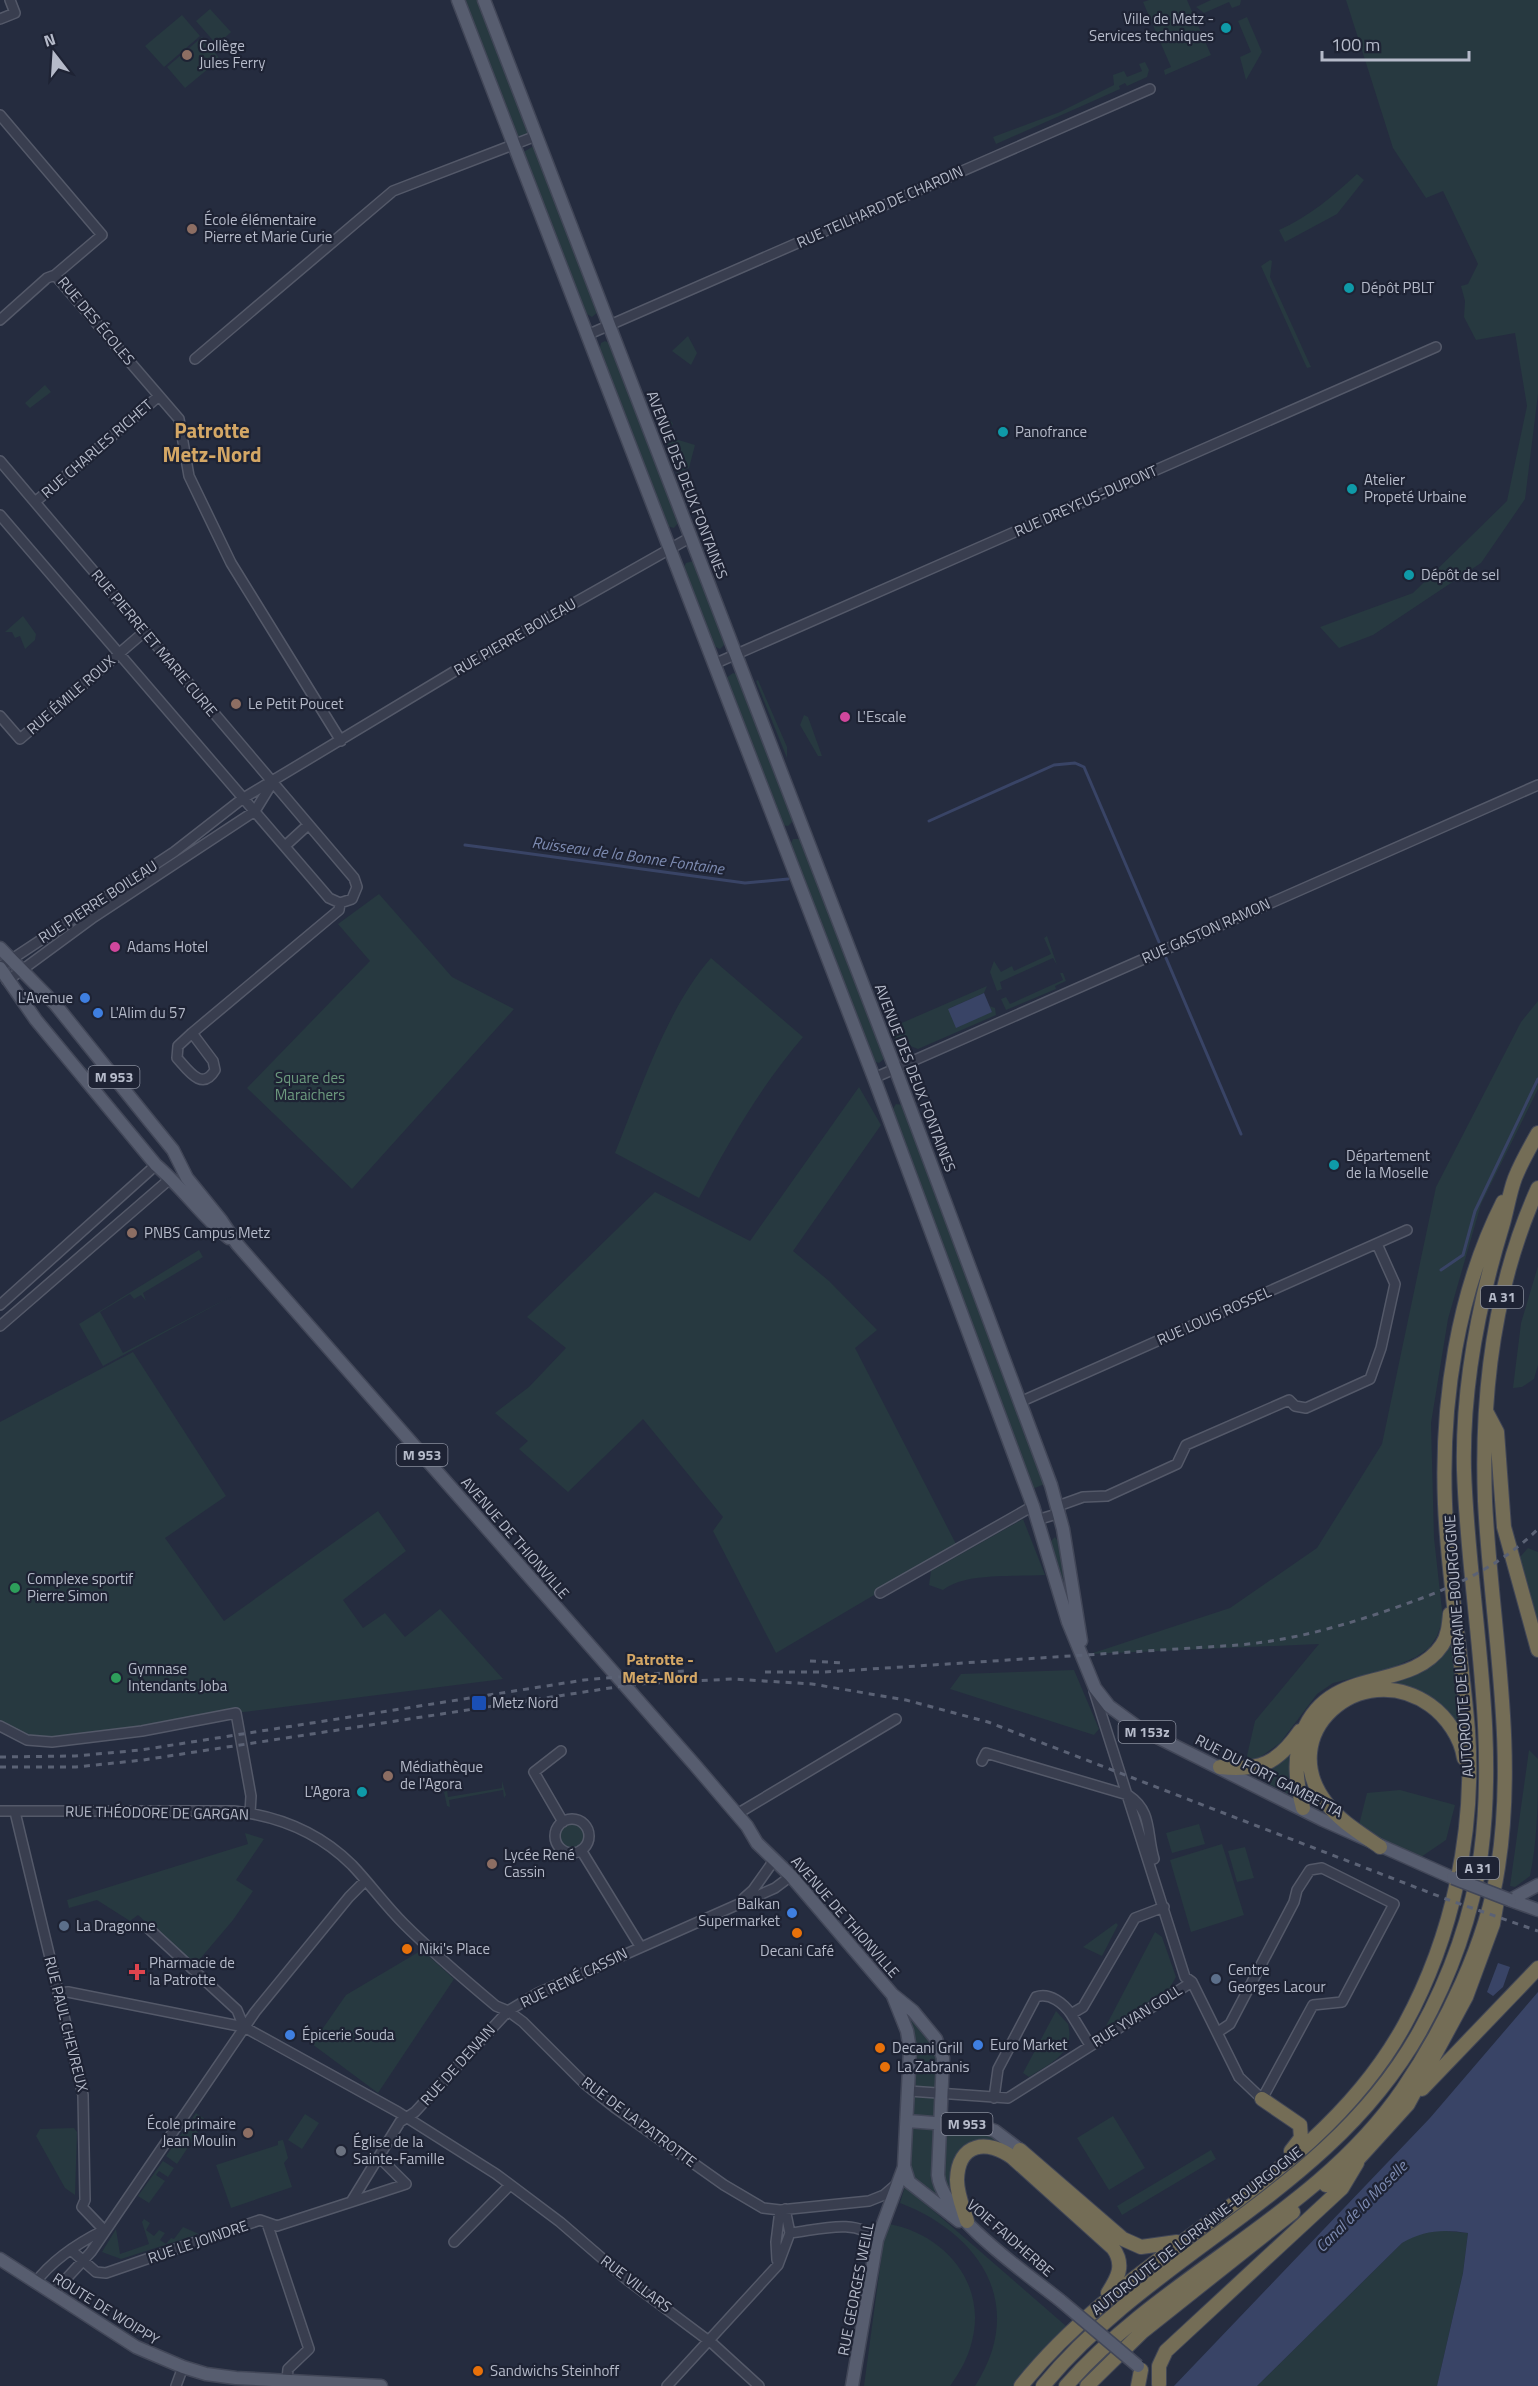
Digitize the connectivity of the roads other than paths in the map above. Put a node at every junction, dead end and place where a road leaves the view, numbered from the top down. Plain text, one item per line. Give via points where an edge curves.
1 (10, 0) edge
2 (458, 0) edge
3 (484, 0) edge
4 (0, 19) edge
5 (1150, 89) dead end
6 (0, 115) edge
7 (536, 135) junction
8 (514, 145) junction
9 (55, 275) junction
10 (0, 320) edge
11 (609, 326) junction
12 (587, 335) junction
13 (1436, 347) dead end
14 (195, 360) dead end
15 (159, 396) junction
16 (0, 461) edge
17 (35, 502) junction
18 (0, 515) edge
19 (691, 537) junction
20 (669, 549) junction
21 (144, 632) junction
22 (118, 654) junction
23 (736, 655) junction
24 (714, 664) junction
25 (0, 716) edge
26 (341, 741) junction
27 (273, 783) junction
28 (1538, 785) edge
29 (242, 800) junction
30 (255, 811) junction
31 (308, 825) junction
32 (285, 846) junction
33 (340, 903) junction
34 (0, 948) edge
35 (12, 961) junction
36 (28, 967) junction
37 (0, 968) edge
38 (8, 981) junction
39 (192, 1033) junction
40 (895, 1068) junction
41 (873, 1078) junction
42 (1538, 1133) edge
43 (173, 1150) junction
44 (156, 1165) junction
45 (181, 1169) junction
46 (171, 1178) junction
47 (1515, 1178) junction
48 (1538, 1188) edge
49 (1407, 1230) dead end
50 (237, 1244) junction
51 (1377, 1244) junction
52 (0, 1305) edge
53 (0, 1326) edge
54 (1020, 1402) junction
55 (1486, 1411) junction
56 (1033, 1506) junction
57 (1059, 1510) junction
58 (1037, 1520) junction
59 (1449, 1549) junction
60 (880, 1593) dead end
61 (1538, 1650) edge
62 (1085, 1663) junction
63 (1090, 1677) junction
64 (896, 1719) dead end
65 (1308, 1719) junction
66 (0, 1726) edge
67 (561, 1750) dead end
68 (982, 1761) dead end
69 (1220, 1767) junction
70 (1468, 1779) junction
71 (1127, 1794) junction
72 (1303, 1808) junction
73 (0, 1811) edge
74 (15, 1812) junction
75 (250, 1813) junction
76 (736, 1814) junction
77 (563, 1822) junction
78 (1380, 1847) junction
79 (581, 1850) junction
80 (775, 1858) junction
81 (1497, 1872) junction
82 (791, 1875) junction
83 (365, 1881) junction
84 (1538, 1885) edge
85 (1510, 1900) junction
86 (737, 1903) junction
87 (1164, 1907) junction
88 (1538, 1910) edge
89 (148, 1928) dead end
90 (640, 1946) junction
91 (1538, 1968) edge
92 (1192, 1983) junction
93 (58, 1993) junction
94 (892, 1994) junction
95 (508, 2011) junction
96 (1071, 2014) junction
97 (244, 2027) junction
98 (1218, 2032) junction
99 (1090, 2045) junction
100 (909, 2091) junction
101 (942, 2093) junction
102 (994, 2097) junction
103 (1262, 2100) junction
104 (1408, 2104) junction
105 (407, 2118) junction
106 (908, 2121) junction
107 (940, 2123) junction
108 (1020, 2150) joint
109 (379, 2157) junction
110 (1359, 2158) junction
111 (904, 2166) junction
112 (1273, 2174) junction
113 (900, 2182) junction
114 (510, 2185) junction
115 (351, 2202) junction
116 (783, 2210) junction
117 (967, 2221) junction
118 (267, 2223) junction
119 (104, 2230) junction
120 (790, 2234) junction
121 (877, 2240) junction
122 (987, 2241) junction
123 (1182, 2241) junction
124 (454, 2242) dead end
125 (71, 2250) junction
126 (0, 2259) edge
127 (82, 2261) junction
128 (778, 2265) junction
129 (36, 2283) junction
130 (53, 2293) junction
131 (1104, 2300) junction
132 (709, 2341) junction
133 (183, 2367) junction
134 (1140, 2368) junction
135 (287, 2380) junction
136 (1160, 2385) edge
137 (176, 2386) edge
138 (381, 2386) edge
139 (667, 2386) edge
140 (759, 2386) edge
141 (852, 2386) edge
142 (1022, 2386) edge
143 (1042, 2386) edge
144 (1066, 2386) edge
145 (1087, 2386) edge
146 (1138, 2386) edge

1 - 4 street via 15,13
2 - 8 main road, AVENUE DES DEUX FONTAINES
3 - 7 main road, AVENUE DES DEUX FONTAINES
5 - 11 street, RUE TEILHARD DE CHARDIN
6 - 9 street, RUE DES ÉCOLES via 102,235
7 - 8 street
7 - 11 main road, AVENUE DES DEUX FONTAINES
8 - 12 main road, AVENUE DES DEUX FONTAINES
8 - 14 street via 393,191
9 - 10 street
9 - 15 street, RUE DES ÉCOLES
11 - 12 street
11 - 19 main road, AVENUE DES DEUX FONTAINES
12 - 20 main road, AVENUE DES DEUX FONTAINES
13 - 23 street, RUE DREYFUS-DUPONT
15 - 17 street, RUE CHARLES RICHET
15 - 26 street via 179,419 189,476 231,563
16 - 17 street, RUE PIERRE ET MARIE CURIE
17 - 21 street, RUE PIERRE ET MARIE CURIE
18 - 22 street
19 - 20 street, RUE PIERRE BOILEAU
19 - 23 main road, AVENUE DES DEUX FONTAINES
20 - 24 main road, AVENUE DES DEUX FONTAINES
20 - 26 street, RUE PIERRE BOILEAU via 475,658
21 - 22 street, RUE ÉMILE ROUX
21 - 27 street, RUE PIERRE ET MARIE CURIE
22 - 25 street, RUE ÉMILE ROUX via 20,739
22 - 29 street
23 - 24 street
23 - 40 main road, AVENUE DES DEUX FONTAINES
24 - 41 main road, AVENUE DES DEUX FONTAINES
26 - 27 street, RUE PIERRE BOILEAU
27 - 29 street, RUE PIERRE BOILEAU
27 - 30 street, RUE PIERRE BOILEAU
27 - 31 street, RUE PIERRE ET MARIE CURIE
28 - 40 street, RUE GASTON RAMON
29 - 30 street
29 - 35 street, RUE PIERRE BOILEAU via 174,852
30 - 32 street
30 - 36 street, RUE PIERRE BOILEAU via 94,917
31 - 32 street
31 - 33 street, RUE PIERRE ET MARIE CURIE via 356,880 354,896
32 - 33 street via 329,898
33 - 39 street via 339,910
34 - 35 main road, AVENUE DE THIONVILLE / M 953
35 - 36 main road, AVENUE DE THIONVILLE / M 953
35 - 37 street, RUE PIERRE BOILEAU
36 - 38 street, RUE PIERRE BOILEAU
36 - 43 main road, AVENUE DE THIONVILLE / M 953
37 - 38 main road, AVENUE DE THIONVILLE / M 953
38 - 44 main road, AVENUE DE THIONVILLE / M 953
39 - 39 street via 178,1046 177,1058 195,1078 203,1080 215,1070 213,1061
40 - 41 street, RUE GASTON RAMON
40 - 54 main road, AVENUE DES DEUX FONTAINES
41 - 56 main road, AVENUE DES DEUX FONTAINES
42 - 47 highway, AUTOROUTE DE LORRAINE-BOURGOGNE / A 31
43 - 44 main road
43 - 45 main road, AVENUE DE THIONVILLE / M 953
44 - 46 main road, AVENUE DE THIONVILLE / M 953
44 - 52 street
45 - 46 main road
45 - 50 main road, AVENUE DE THIONVILLE / M 953
46 - 50 main road, AVENUE DE THIONVILLE / M 953 via 214,1226
46 - 53 street
47 - 59 highway via 1482,1253 1466,1303 1452,1377 1444,1464
47 - 143 highway, AUTOROUTE DE LORRAINE-BOURGOGNE / A 31 via 1480,1308 1469,1381 1464,1468 1485,1736 1485,1798 1481,1855 1468,1913 1443,1985 1400,2064 1373,2100 1326,2150 1268,2199 1128,2302
48 - 55 highway, AUTOROUTE DE LORRAINE-BOURGOGNE / A 31 via 1502,1301
49 - 51 street, RUE LOUIS ROSSEL
50 - 76 main road, AVENUE DE THIONVILLE / M 953
51 - 54 street, RUE LOUIS ROSSEL
51 - 57 street via 1395,1284 1370,1378 1306,1408 1289,1400 1186,1445 1177,1464 1107,1496 1083,1497
54 - 57 main road, AVENUE DES DEUX FONTAINES
55 - 61 highway via 1497,1432 1504,1527
55 - 81 highway, AUTOROUTE DE LORRAINE-BOURGOGNE / A 31 via 1485,1502 1505,1761
56 - 58 main road, AVENUE DES DEUX FONTAINES
56 - 60 street
57 - 58 street
57 - 62 main road, AVENUE DES DEUX FONTAINES
58 - 62 main road, AVENUE DES DEUX FONTAINES
59 - 65 highway via 1450,1614 1442,1645 1417,1666 1348,1686 1331,1696
59 - 70 highway via 1468,1734
62 - 63 main road, AVENUE DES DEUX FONTAINES
63 - 69 main road, RUE DU FORT GAMBETTA / M 153z via 1101,1697 1122,1717
63 - 71 street, AVENUE DES DEUX FONTAINES
64 - 76 street
65 - 69 highway via 1278,1758 1259,1767
65 - 72 highway via 1295,1771
66 - 75 street via 27,1740 52,1742 142,1731 236,1713 251,1796
67 - 77 street via 535,1770 534,1776
68 - 71 street via 986,1753
69 - 72 main road, RUE DU FORT GAMBETTA / M 153z
70 - 78 highway via 1463,1752 1452,1727 1423,1700 1386,1688 1359,1693 1334,1706 1313,1739 1311,1768 1317,1788 1346,1823
70 - 112 highway via 1462,1855 1453,1898 1431,1969 1407,2020 1387,2056 1360,2091 1317,2137
71 - 87 street, AVENUE DES DEUX FONTAINES
72 - 78 main road, RUE DU FORT GAMBETTA / M 153z
73 - 74 street, RUE THÉODORE DE GARGAN
74 - 75 street, RUE THÉODORE DE GARGAN
74 - 93 street, RUE PAUL CHEVREUX
75 - 83 street, RUE THÉODORE DE GARGAN via 311,1834 347,1860
76 - 80 main road, AVENUE DE THIONVILLE / M 953 via 757,1843
77 - 79 street via 555,1833 559,1846 570,1853
77 - 79 street via 574,1819 586,1826 589,1838
78 - 85 main road, RUE DU FORT GAMBETTA / M 153z, bridge
79 - 90 street, RUE RENÉ CASSIN
80 - 82 main road, AVENUE DE THIONVILLE / M 953
80 - 86 street, RUE RENÉ CASSIN via 753,1890
81 - 104 highway via 1499,1893 1481,1962 1462,2006
81 - 144 highway, AUTOROUTE DE LORRAINE-BOURGOGNE / A 31 via 1456,1996 1418,2065 1376,2122 1305,2191 1111,2338
82 - 86 street, RUE RENÉ CASSIN via 775,1888
82 - 94 main road, AVENUE DE THIONVILLE / M 953
83 - 95 street, RUE DE LA PATROTTE via 428,1947 496,2006
83 - 97 street
84 - 85 main road
85 - 88 main road, M 153z
86 - 90 street, RUE RENÉ CASSIN
87 - 92 street, AVENUE DES DEUX FONTAINES via 1185,1977
87 - 96 street via 1135,1918 1089,1999
89 - 97 street via 237,2010
90 - 95 street, RUE RENÉ CASSIN via 533,1995
91 - 104 highway
92 - 98 street, RUE YVAN GOLL
92 - 99 street, RUE YVAN GOLL
93 - 97 street via 78,1993
93 - 119 street, RUE PAUL CHEVREUX via 85,2105 82,2207
94 - 100 main road, M 953 via 907,2031
94 - 101 main road, M 953 via 913,2011 941,2048
95 - 105 street, RUE DE DENAIN
95 - 116 street, RUE DE LA PATROTTE via 614,2107 724,2185 763,2208
96 - 99 street
96 - 102 street via 1064,2004 1047,1996 1036,1997 998,2069
97 - 105 street, RUE VILLARS
97 - 119 street
98 - 103 street, RUE YVAN GOLL via 1239,2077
98 - 103 street via 1230,2024 1310,1870 1322,1868 1394,1904 1342,2002 1313,2005
99 - 102 street, RUE YVAN GOLL via 1015,2094
100 - 101 street, RUE YVAN GOLL
100 - 106 main road, M 953
101 - 102 street, RUE YVAN GOLL
101 - 107 main road, M 953
103 - 112 highway via 1294,2119 1302,2131 1301,2138
104 - 110 highway
105 - 109 street via 400,2122
105 - 114 street, RUE VILLARS
106 - 107 main road, M 953
106 - 111 main road, M 953
107 - 108 main road, M 953 via 984,2127
107 - 117 main road, VOIE FAIDHERBE / M 953 via 938,2182 951,2206
108 - 123 highway via 1123,2239 1142,2247
109 - 115 street
109 - 115 street, RUE LE JOINDRE via 406,2184
110 - 136 highway via 1342,2188 1166,2352 1159,2366
110 - 145 highway via 1142,2332
111 - 113 main road, RUE GEORGES WEILL
111 - 122 main road, M 953 via 909,2182
112 - 123 highway
113 - 116 street, RUE DE LA PATROTTE via 869,2201
113 - 121 main road, RUE GEORGES WEILL
114 - 124 street
114 - 132 street, RUE VILLARS
115 - 118 street, RUE LE JOINDRE via 277,2226
116 - 120 street
116 - 128 street via 776,2242
117 - 122 main road, VOIE FAIDHERBE / M 953
117 - 131 highway via 959,2194 959,2166 970,2150 994,2146 1013,2158 1119,2256 1121,2268
118 - 127 street, RUE LE JOINDRE via 260,2220 106,2273 96,2272
118 - 135 street via 309,2349 288,2369
119 - 125 street
119 - 127 street
120 - 121 street via 854,2226 869,2231
120 - 128 street
121 - 141 main road, RUE GEORGES WEILL
122 - 134 main road, VOIE FAIDHERBE / M 953, bridge
123 - 131 highway
125 - 127 street
125 - 129 street via 45,2270
126 - 129 main road, ROUTE DE WOIPPY
127 - 130 street
128 - 132 street
129 - 130 main road, ROUTE DE WOIPPY
130 - 133 main road, ROUTE DE WOIPPY via 136,2347
131 - 142 highway via 1063,2336
132 - 139 street
132 - 140 street, RUE VILLARS
133 - 135 main road, ROUTE DE WOIPPY via 236,2378
133 - 137 street
134 - 136 main road, M 953
134 - 146 highway
135 - 138 main road, ROUTE DE WOIPPY

